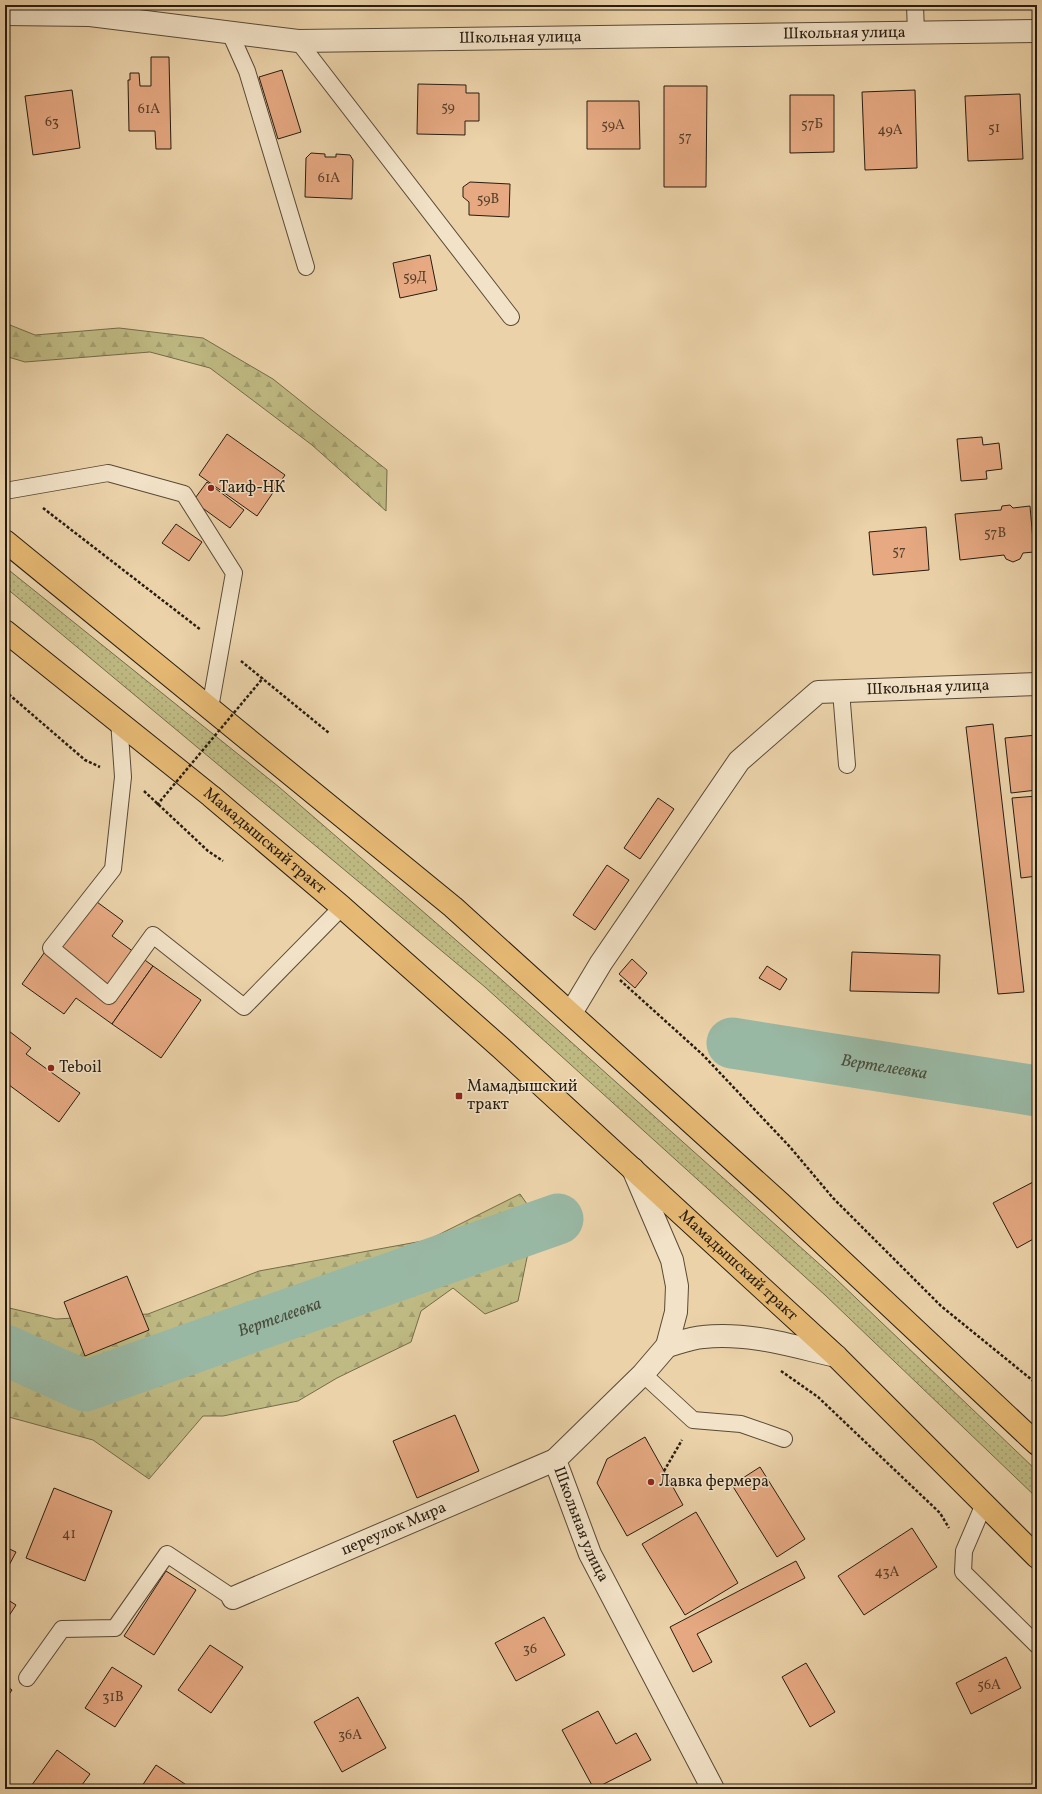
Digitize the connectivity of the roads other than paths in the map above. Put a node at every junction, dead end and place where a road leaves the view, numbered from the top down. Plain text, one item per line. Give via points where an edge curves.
1 (915, 5) edge
2 (90, 10) edge
3 (5, 14) edge
4 (1037, 31) edge
5 (230, 33) junction
6 (916, 33) junction
7 (298, 41) junction
8 (306, 267) dead end
9 (511, 317) dead end
10 (11, 490) edge
11 (5, 541) edge
12 (5, 630) edge
13 (1037, 684) edge
14 (841, 691) junction
15 (210, 708) junction
16 (119, 720) junction
17 (848, 765) dead end
18 (342, 907) junction
19 (571, 1013) junction
20 (633, 1169) junction
21 (666, 1346) junction
22 (836, 1356) junction
23 (643, 1374) junction
24 (784, 1439) dead end
25 (1037, 1444) edge
26 (555, 1460) junction
27 (984, 1504) junction
28 (1037, 1557) edge
29 (233, 1598) joint
30 (1037, 1645) edge
31 (27, 1678) dead end
32 (713, 1789) edge

1 - 6 lane
2 - 3 street, Школьная улица
2 - 5 street, Школьная улица
4 - 6 street, Школьная улица
5 - 7 street, Школьная улица
5 - 8 lane via 247,71
6 - 7 street, Школьная улица
7 - 9 lane
10 - 15 lane via 108,473 184,494 234,572
11 - 15 main road
12 - 16 main road, Мамадышский тракт
13 - 14 street, Школьная улица
14 - 17 lane
14 - 19 street, Школьная улица via 818,692 739,761 600,963
15 - 19 main road via 453,907
16 - 18 main road, Мамадышский тракт
16 - 18 lane via 123,777 113,869 51,948 109,996 153,935 244,1007
18 - 20 main road, Мамадышский тракт
19 - 25 main road via 780,1203
20 - 21 street, Школьная улица via 672,1260 677,1286 676,1312
20 - 22 main road, Мамадышский тракт
21 - 22 street via 701,1337 735,1335 767,1339
21 - 23 street, Школьная улица
22 - 27 main road, Мамадышский тракт
23 - 24 lane via 693,1420 741,1424
23 - 26 street, Школьная улица
26 - 29 street, переулок Мира
26 - 32 street, Школьная улица via 590,1554
27 - 28 main road, Мамадышский тракт
27 - 30 lane via 964,1551 963,1572
29 - 31 lane via 167,1554 115,1628 62,1629

